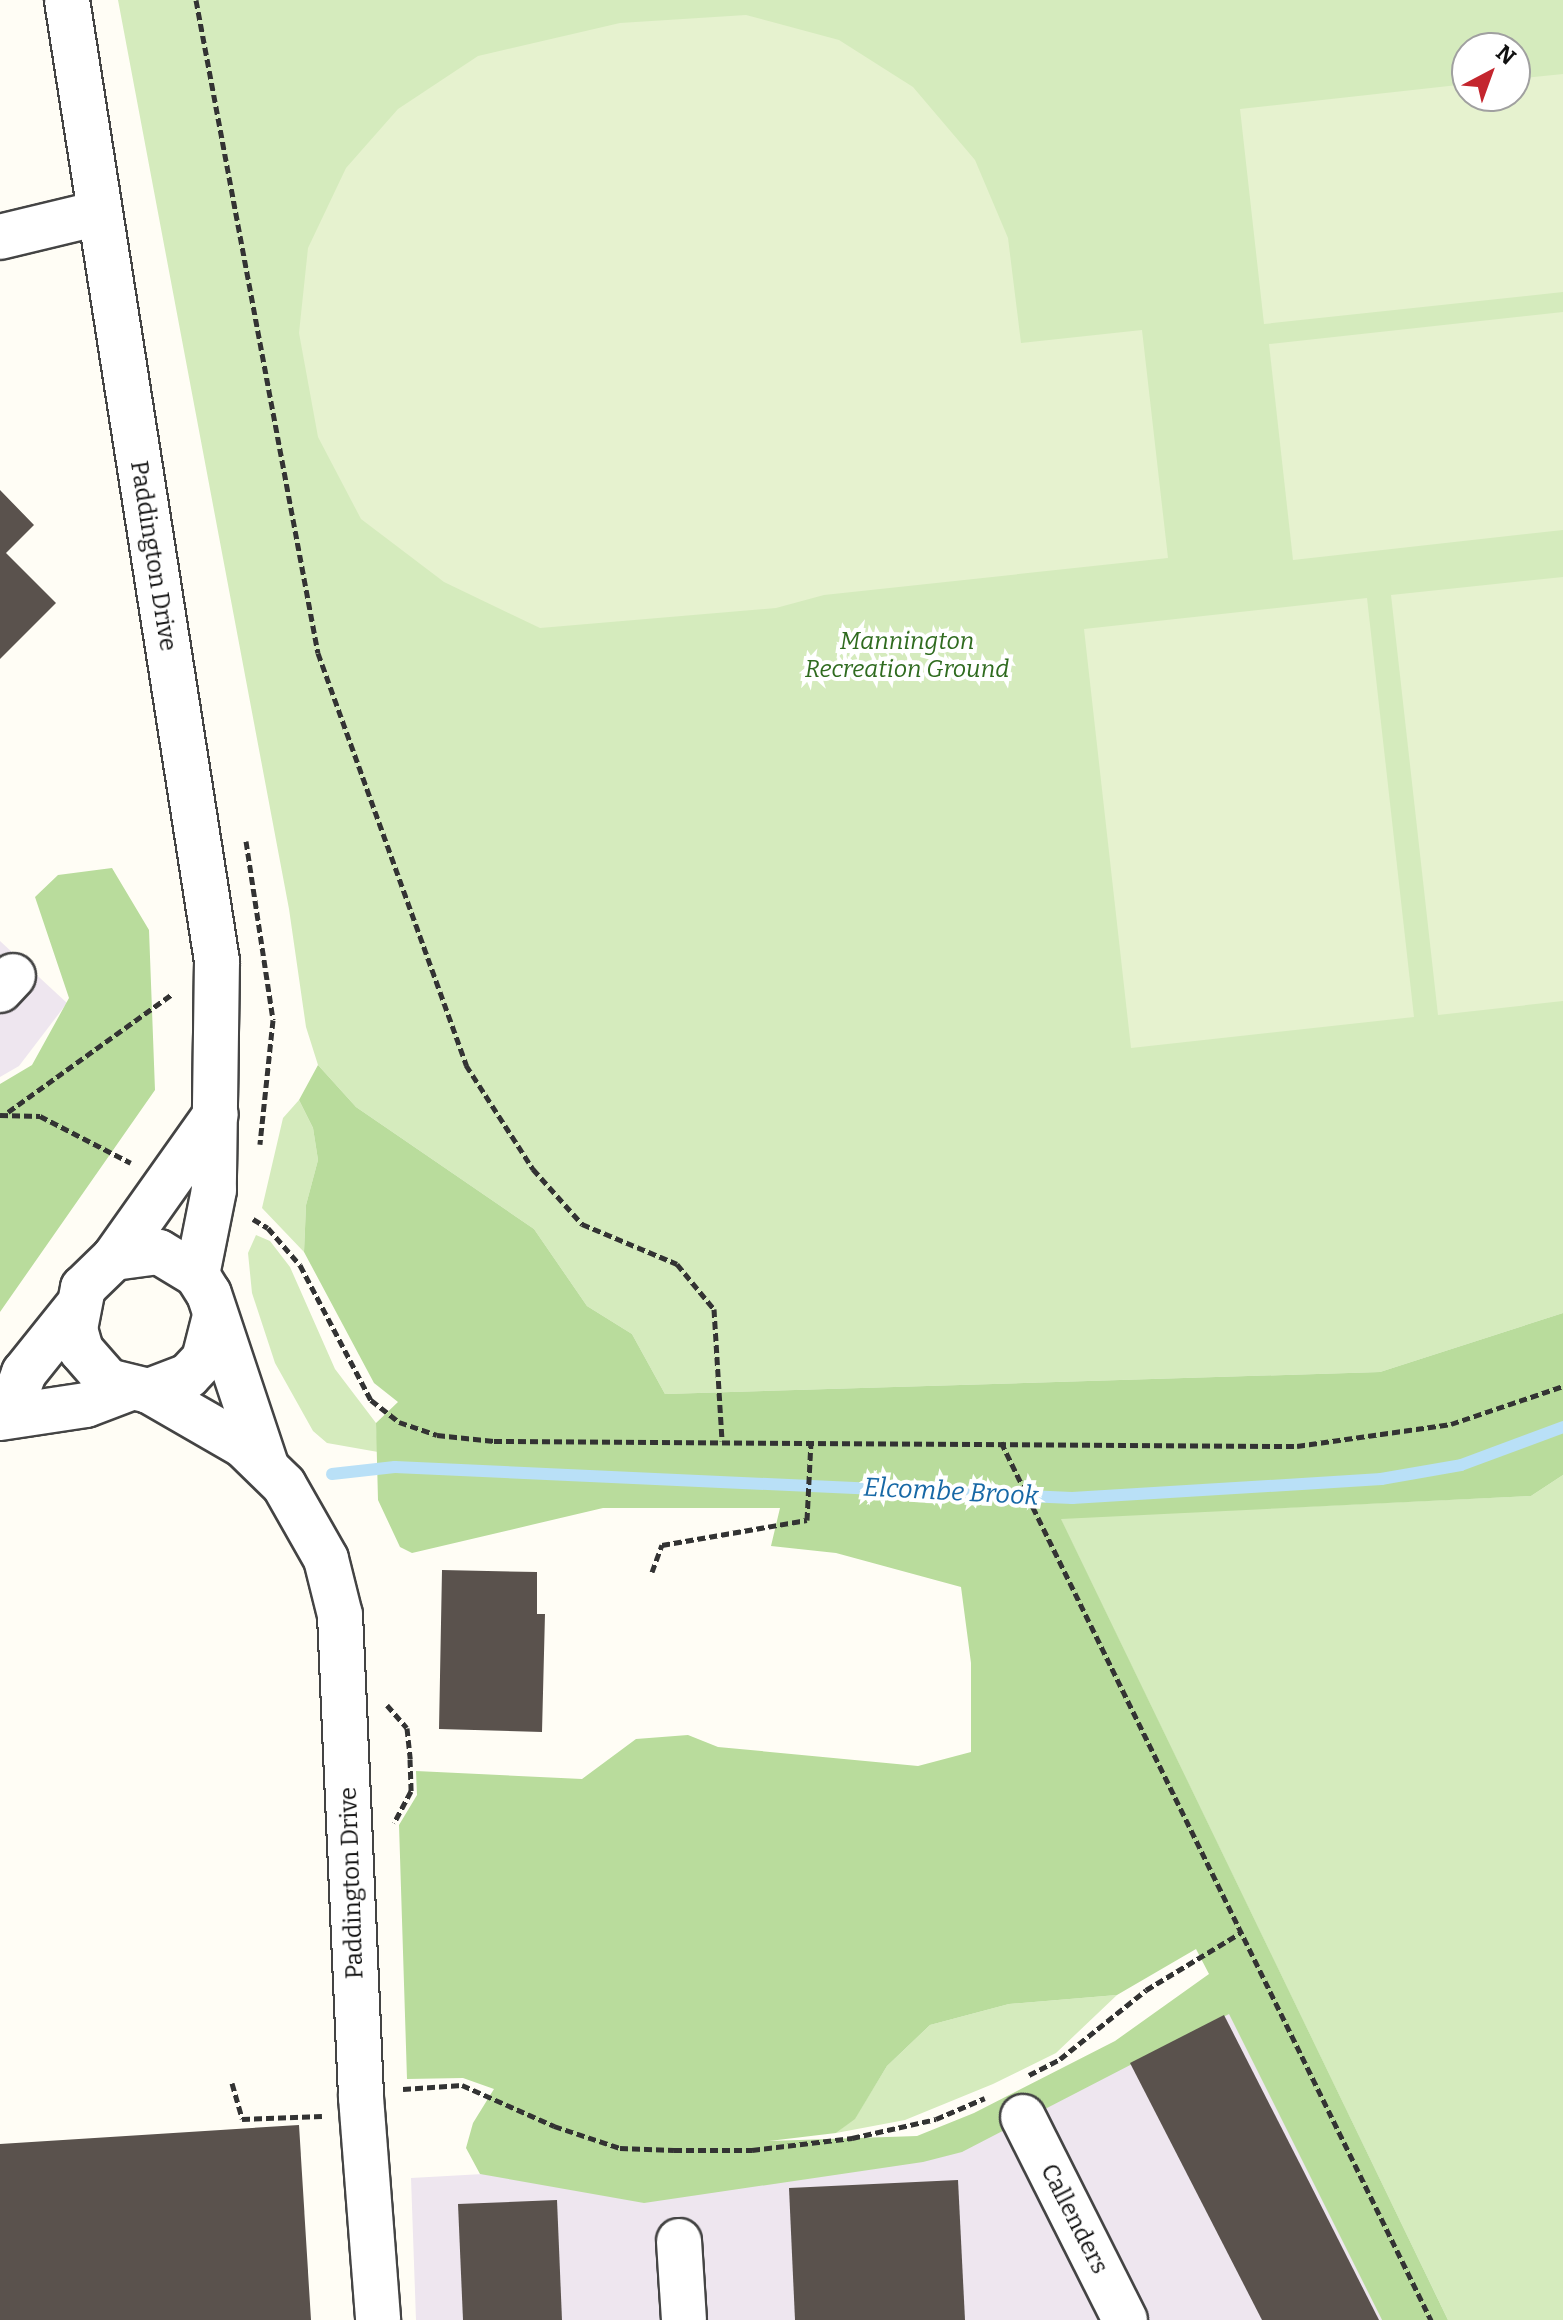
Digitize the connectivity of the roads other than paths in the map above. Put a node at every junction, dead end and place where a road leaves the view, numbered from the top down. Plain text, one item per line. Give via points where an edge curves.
1 (67, 0) edge
2 (99, 213) junction
3 (0, 237) edge
4 (216, 1114) junction
5 (114, 1258) junction
6 (197, 1275) junction
7 (76, 1308) junction
8 (215, 1316) junction
9 (139, 1390) junction
10 (4, 1416) edge
11 (266, 1465) junction
12 (1012, 2097) road end
13 (679, 2241) dead end
14 (378, 2320) edge
15 (684, 2320) edge
16 (1125, 2320) edge

1 - 2 street, Paddington Drive
2 - 3 street
2 - 4 street, Paddington Drive via 217,961
4 - 5 street
4 - 6 street, Paddington Drive via 213,1201
5 - 6 street via 159,1252
5 - 7 street via 95,1271
6 - 8 street, Paddington Drive
7 - 9 street, Paddington Drive via 81,1350 108,1381
7 - 10 street via 24,1373
8 - 9 street via 204,1359 188,1376
8 - 11 street, Paddington Drive
9 - 10 street via 86,1405
9 - 11 street, Paddington Drive via 208,1422
11 - 14 street, Paddington Drive via 305,1516 326,1559 340,1615 361,2097
12 - 16 street, Callenders
13 - 15 street

